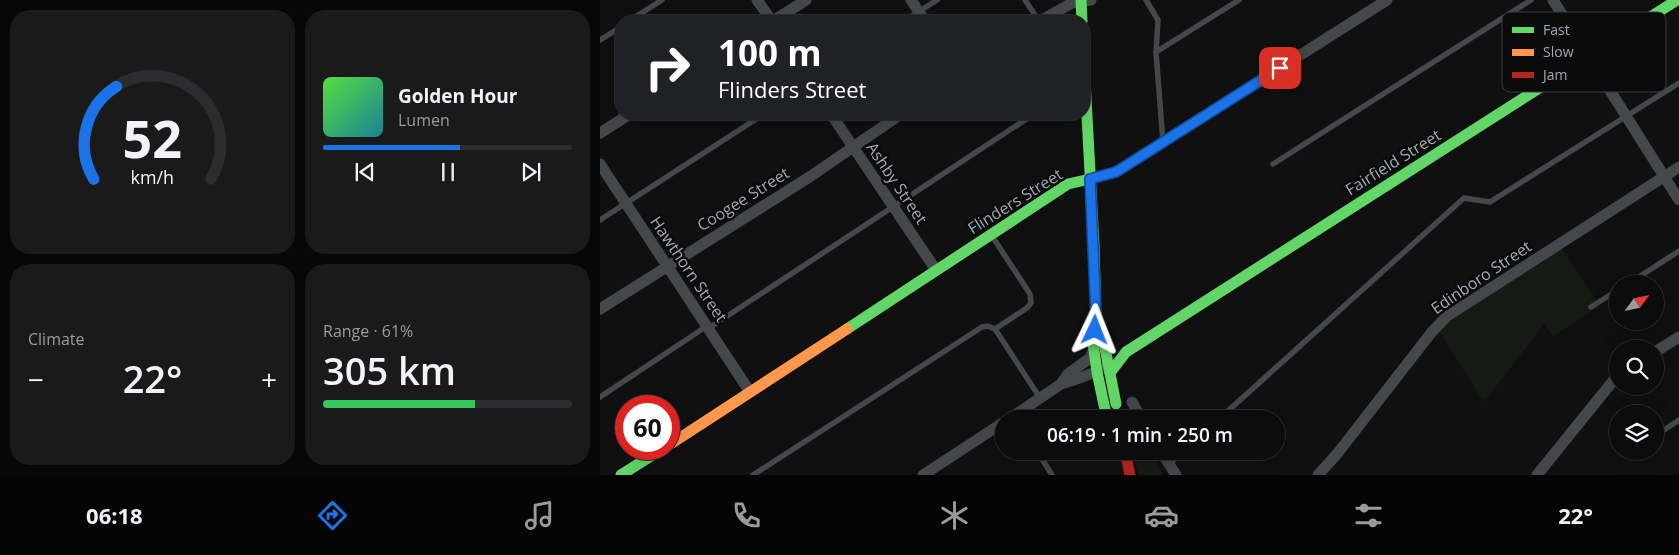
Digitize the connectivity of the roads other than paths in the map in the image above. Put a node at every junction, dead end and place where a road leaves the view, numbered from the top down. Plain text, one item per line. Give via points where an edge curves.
1 (662, 0) edge
2 (757, 0) edge
3 (806, 0) edge
4 (911, 0) edge
5 (937, 0) edge
6 (1025, 0) edge
7 (1146, 0) edge
8 (1238, 0) edge
9 (1387, 0) edge
10 (1532, 0) edge
11 (1553, 0) edge
12 (1677, 0) edge
13 (1084, 1) edge
14 (1513, 12) edge
15 (1561, 12) edge
16 (1658, 12) edge
17 (638, 15) edge
18 (768, 15) edge
19 (782, 15) edge
20 (921, 15) edge
21 (923, 15) edge
22 (1035, 15) edge
23 (1050, 15) edge
24 (1083, 15) edge
25 (1502, 19) edge
26 (615, 30) edge
27 (600, 40) edge
28 (1156, 52) junction
29 (1679, 83) edge
30 (1666, 91) edge
31 (1534, 92) edge
32 (1611, 92) edge
33 (1665, 92) edge
34 (1626, 117) junction
35 (621, 120) edge
36 (755, 120) edge
37 (835, 120) edge
38 (892, 120) edge
39 (1025, 120) edge
40 (1087, 120) edge
41 (600, 133) edge
42 (1163, 142) junction
43 (853, 146) junction
44 (600, 164) edge
45 (1273, 164) dead end
46 (1679, 167) edge
47 (1664, 177) junction
48 (1090, 179) junction
49 (1679, 200) edge
50 (626, 203) junction
51 (894, 206) junction
52 (600, 220) edge
53 (991, 234) junction
54 (1679, 251) edge
55 (667, 266) junction
56 (936, 270) junction
57 (1642, 275) edge
58 (1609, 296) edge
59 (1591, 307) dead end
60 (600, 309) edge
61 (1096, 316) junction
62 (708, 327) junction
63 (995, 329) junction
64 (1679, 337) edge
65 (1664, 346) edge
66 (1094, 348) junction
67 (1126, 352) junction
68 (1106, 354) junction
69 (1097, 372) junction
70 (1110, 373) junction
71 (1061, 384) junction
72 (1609, 387) edge
73 (750, 392) junction
74 (600, 397) edge
75 (1040, 398) junction
76 (1132, 402) dead end
77 (1023, 410) edge
78 (1105, 410) edge
79 (1118, 410) edge
80 (1137, 410) edge
81 (1229, 410) edge
82 (1679, 420) edge
83 (995, 429) edge
84 (1664, 430) edge
85 (680, 437) edge
86 (645, 460) edge
87 (1043, 460) edge
88 (1128, 460) edge
89 (1167, 460) edge
90 (1173, 460) edge
91 (1169, 464) junction
92 (621, 475) edge
93 (753, 475) edge
94 (923, 475) edge
95 (1052, 475) edge
96 (1130, 475) edge
97 (1176, 475) edge
98 (1318, 475) edge
99 (1537, 475) edge

1 - 17 lane
2 - 18 street
3 - 19 street
4 - 20 street
5 - 21 lane
6 - 22 lane
7 - 28 lane via 1158,20
8 - 28 lane
9 - 42 street, Flinders Street
10 - 14 lane
11 - 15 street
12 - 16 street, Fairfield Street
13 - 23 street via 1072,3
13 - 24 street
25 - 45 lane
26 - 27 lane
28 - 42 lane
29 - 30 lane
31 - 67 street, Fairfield Street
32 - 34 street
33 - 34 lane
34 - 47 street
34 - 81 lane via 1490,202 1464,198
35 - 41 street
36 - 50 lane
37 - 43 street, Ashby Street
38 - 43 street, Coogee Street
39 - 51 lane
40 - 48 street
42 - 48 street, Flinders Street via 1116,172
43 - 51 street, Ashby Street
43 - 55 street, Coogee Street
44 - 50 street, Hawthorn Street
46 - 47 street, Edinboro Street
47 - 49 street
47 - 98 street, Edinboro Street via 1446,317
48 - 53 street, Flinders Street via 1068,184
48 - 61 street
50 - 52 lane
50 - 55 street, Hawthorn Street
51 - 56 street, Ashby Street
51 - 62 lane
53 - 56 street, Flinders Street
53 - 63 lane via 1030,294 1027,308
54 - 57 lane
55 - 60 street, Coogee Street
55 - 62 street, Hawthorn Street
56 - 73 street, Flinders Street
58 - 59 lane
61 - 66 street
61 - 68 street
62 - 73 street, Hawthorn Street
62 - 74 lane
63 - 75 lane
63 - 93 lane via 982,327
64 - 65 street
66 - 69 street
66 - 71 street via 1090,358 1068,374
67 - 68 street, Fairfield Street
67 - 70 street, Fairfield Street
68 - 69 street
68 - 70 street
69 - 71 street
69 - 78 street
70 - 79 street
71 - 75 street
72 - 99 street
73 - 85 street, Flinders Street
75 - 77 street
76 - 80 street
82 - 84 lane
83 - 94 street
86 - 92 street
87 - 95 lane
88 - 96 street
89 - 91 street
90 - 91 lane
91 - 97 street

